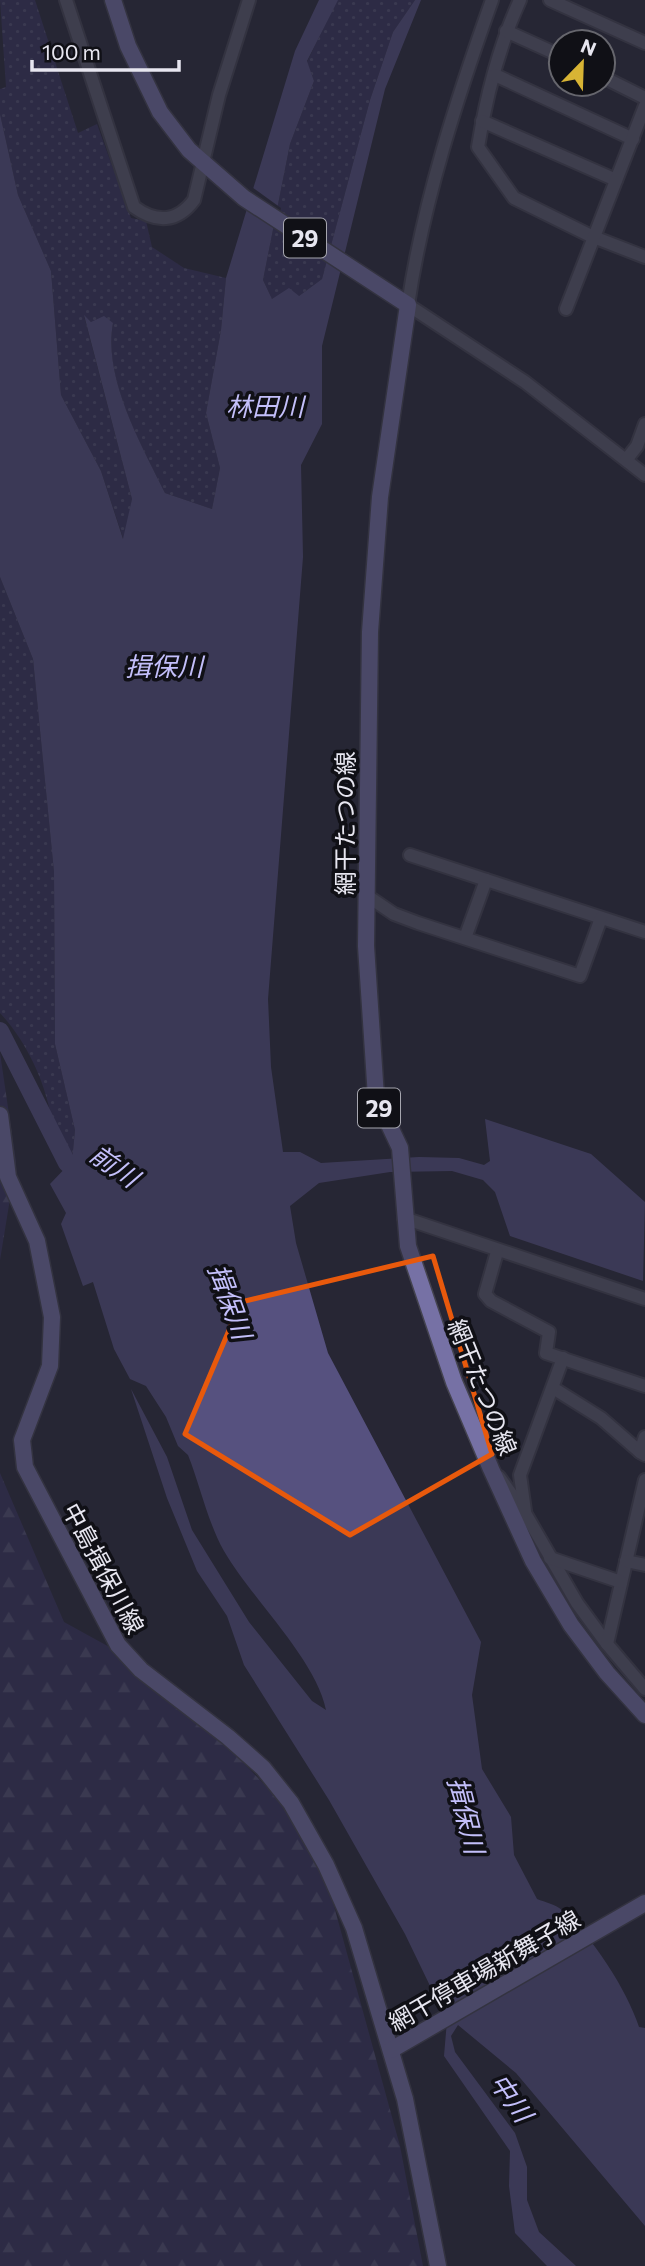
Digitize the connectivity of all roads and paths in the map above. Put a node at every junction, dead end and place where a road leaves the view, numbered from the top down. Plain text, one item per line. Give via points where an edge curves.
1 (66, 0) edge
2 (113, 0) edge
3 (249, 0) edge
4 (492, 0) edge
5 (520, 0) edge
6 (550, 0) edge
7 (506, 31) junction
8 (645, 43) edge
9 (547, 50) edge
10 (495, 75) junction
11 (617, 84) edge
12 (645, 97) edge
13 (645, 106) edge
14 (482, 121) junction
15 (633, 139) junction
16 (208, 168) junction
17 (616, 180) junction
18 (595, 236) junction
19 (645, 257) edge
20 (404, 302) junction
21 (566, 309) dead end
22 (645, 424) edge
23 (626, 460) junction
24 (645, 475) edge
25 (410, 855) dead end
26 (486, 880) junction
27 (366, 895) junction
28 (601, 918) junction
29 (645, 932) edge
30 (465, 938) junction
31 (0, 1115) edge
32 (404, 1218) junction
33 (497, 1252) junction
34 (645, 1299) edge
35 (563, 1358) junction
36 (645, 1386) edge
37 (553, 1388) junction
38 (645, 1437) edge
39 (643, 1454) edge
40 (491, 1469) junction
41 (645, 1480) edge
42 (525, 1513) junction
43 (550, 1558) junction
44 (626, 1560) junction
45 (645, 1565) edge
46 (621, 1583) junction
47 (607, 1643) junction
48 (643, 1684) edge
49 (645, 1714) edge
50 (645, 1902) edge
51 (396, 2048) junction
52 (438, 2266) edge

1 - 16 street via 134,207 163,220 186,211
2 - 16 main road, 29 via 128,46 160,112
3 - 16 street via 219,95
4 - 20 street via 465,74
5 - 7 street
6 - 8 street
7 - 9 street
7 - 10 street
10 - 14 street
10 - 15 street
11 - 12 street
13 - 15 street
14 - 17 street
14 - 18 street via 478,147 514,198
15 - 17 street
16 - 20 main road, 29 via 271,216
17 - 18 street
18 - 19 street
18 - 21 street
20 - 23 street via 525,382
20 - 27 main road, 網干たつの線 / 29 via 380,497 371,618
22 - 23 street
23 - 24 street
25 - 26 street
26 - 28 street
26 - 30 street
27 - 30 street via 394,914
27 - 32 main road, 網干たつの線 / 29 via 372,1077 382,1115 400,1148
28 - 29 street
28 - 30 street via 580,976
31 - 51 main road, 中島揖保川線 via 8,1177 37,1241 52,1317 50,1366 22,1440 25,1467 127,1657 248,1754 291,1803 349,1917
32 - 33 street
32 - 40 main road, 網干たつの線 / 29 via 408,1246 431,1317
33 - 34 street
33 - 35 street via 485,1294 549,1332 545,1353
35 - 36 street
35 - 37 street
37 - 39 street via 601,1418
37 - 42 street via 520,1475
38 - 39 street
40 - 42 street
40 - 49 main road, 網干たつの線 / 29 via 533,1561 571,1625
41 - 44 street
42 - 43 street
43 - 46 street
43 - 47 street
44 - 45 street
44 - 46 street
46 - 47 street
47 - 48 street
50 - 51 main road, 網干停車場新舞子線
51 - 52 main road, 網干停車場新舞子線

